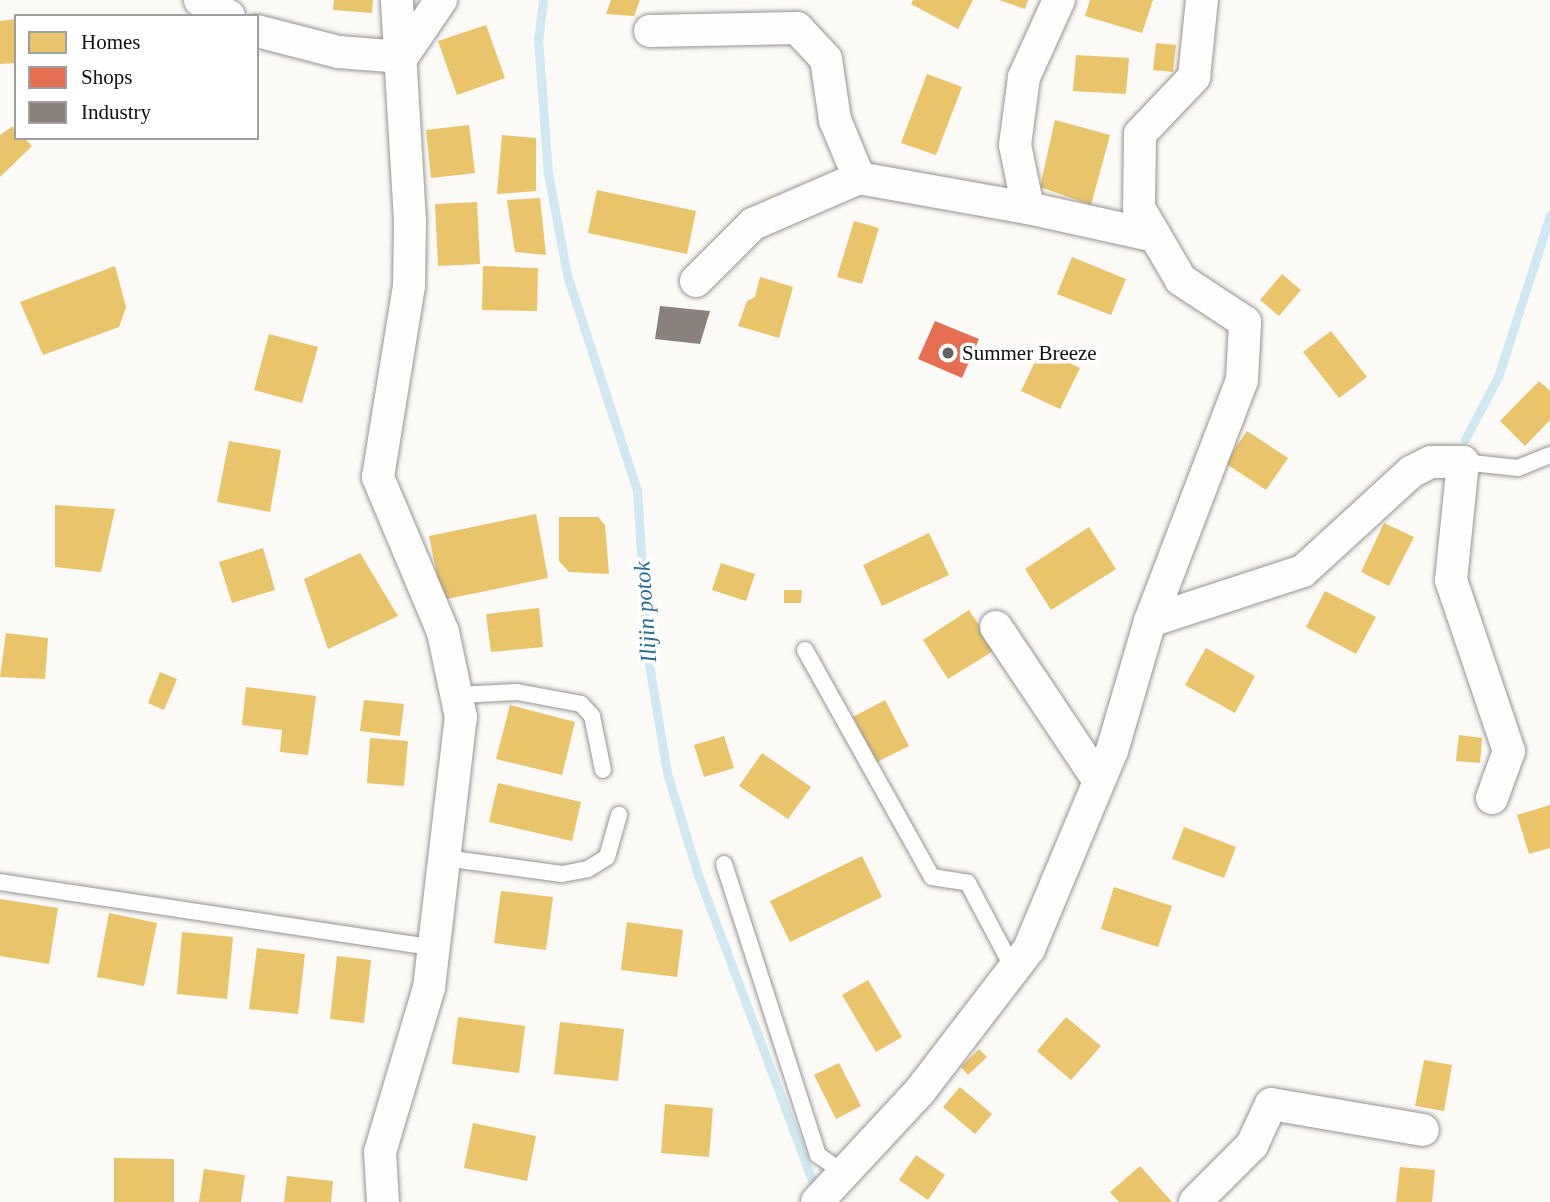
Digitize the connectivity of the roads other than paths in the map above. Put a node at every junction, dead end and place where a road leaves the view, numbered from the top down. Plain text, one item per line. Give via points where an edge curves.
1 (200, 0) edge
2 (397, 0) edge
3 (440, 0) edge
4 (1059, 0) edge
5 (1202, 0) edge
6 (225, 14) edge
7 (650, 31) dead end
8 (259, 32) edge
9 (402, 57) junction
10 (859, 178) junction
11 (1028, 208) junction
12 (1155, 236) junction
13 (696, 281) dead end
14 (1550, 455) edge
15 (1463, 462) junction
16 (1150, 621) junction
17 (996, 627) dead end
18 (805, 650) dead end
19 (457, 695) junction
20 (603, 770) dead end
21 (1099, 781) junction
22 (1492, 798) dead end
23 (619, 815) dead end
24 (445, 858) junction
25 (724, 864) dead end
26 (0, 882) edge
27 (434, 948) junction
28 (1014, 970) junction
29 (1423, 1130) dead end
30 (840, 1173) junction
31 (383, 1202) edge
32 (817, 1202) edge
33 (1195, 1202) edge

1 - 6 street
2 - 9 street
3 - 9 street
4 - 11 street via 1024,76 1015,145
5 - 12 street via 1194,77 1140,134 1139,208
7 - 10 street via 797,29 826,59 835,120
8 - 9 street via 339,52
9 - 19 street via 409,286 377,477 443,632
10 - 11 street
10 - 13 street via 753,224
11 - 12 street
12 - 16 street via 1181,280 1245,322 1242,380
14 - 15 lane via 1518,468
15 - 16 street via 1431,462 1411,472 1303,571
15 - 22 street via 1451,580 1509,751
16 - 21 street
17 - 21 street
18 - 28 lane via 932,877 968,883
19 - 20 lane via 517,692 581,704 592,716
19 - 24 street via 461,717
21 - 28 street via 1029,949
23 - 24 lane via 607,857 589,869 562,874
24 - 27 street
25 - 30 lane via 818,1155
26 - 27 lane
27 - 31 street via 429,988 380,1152
28 - 30 street via 920,1091
29 - 33 street via 1271,1104 1252,1145
30 - 32 street

